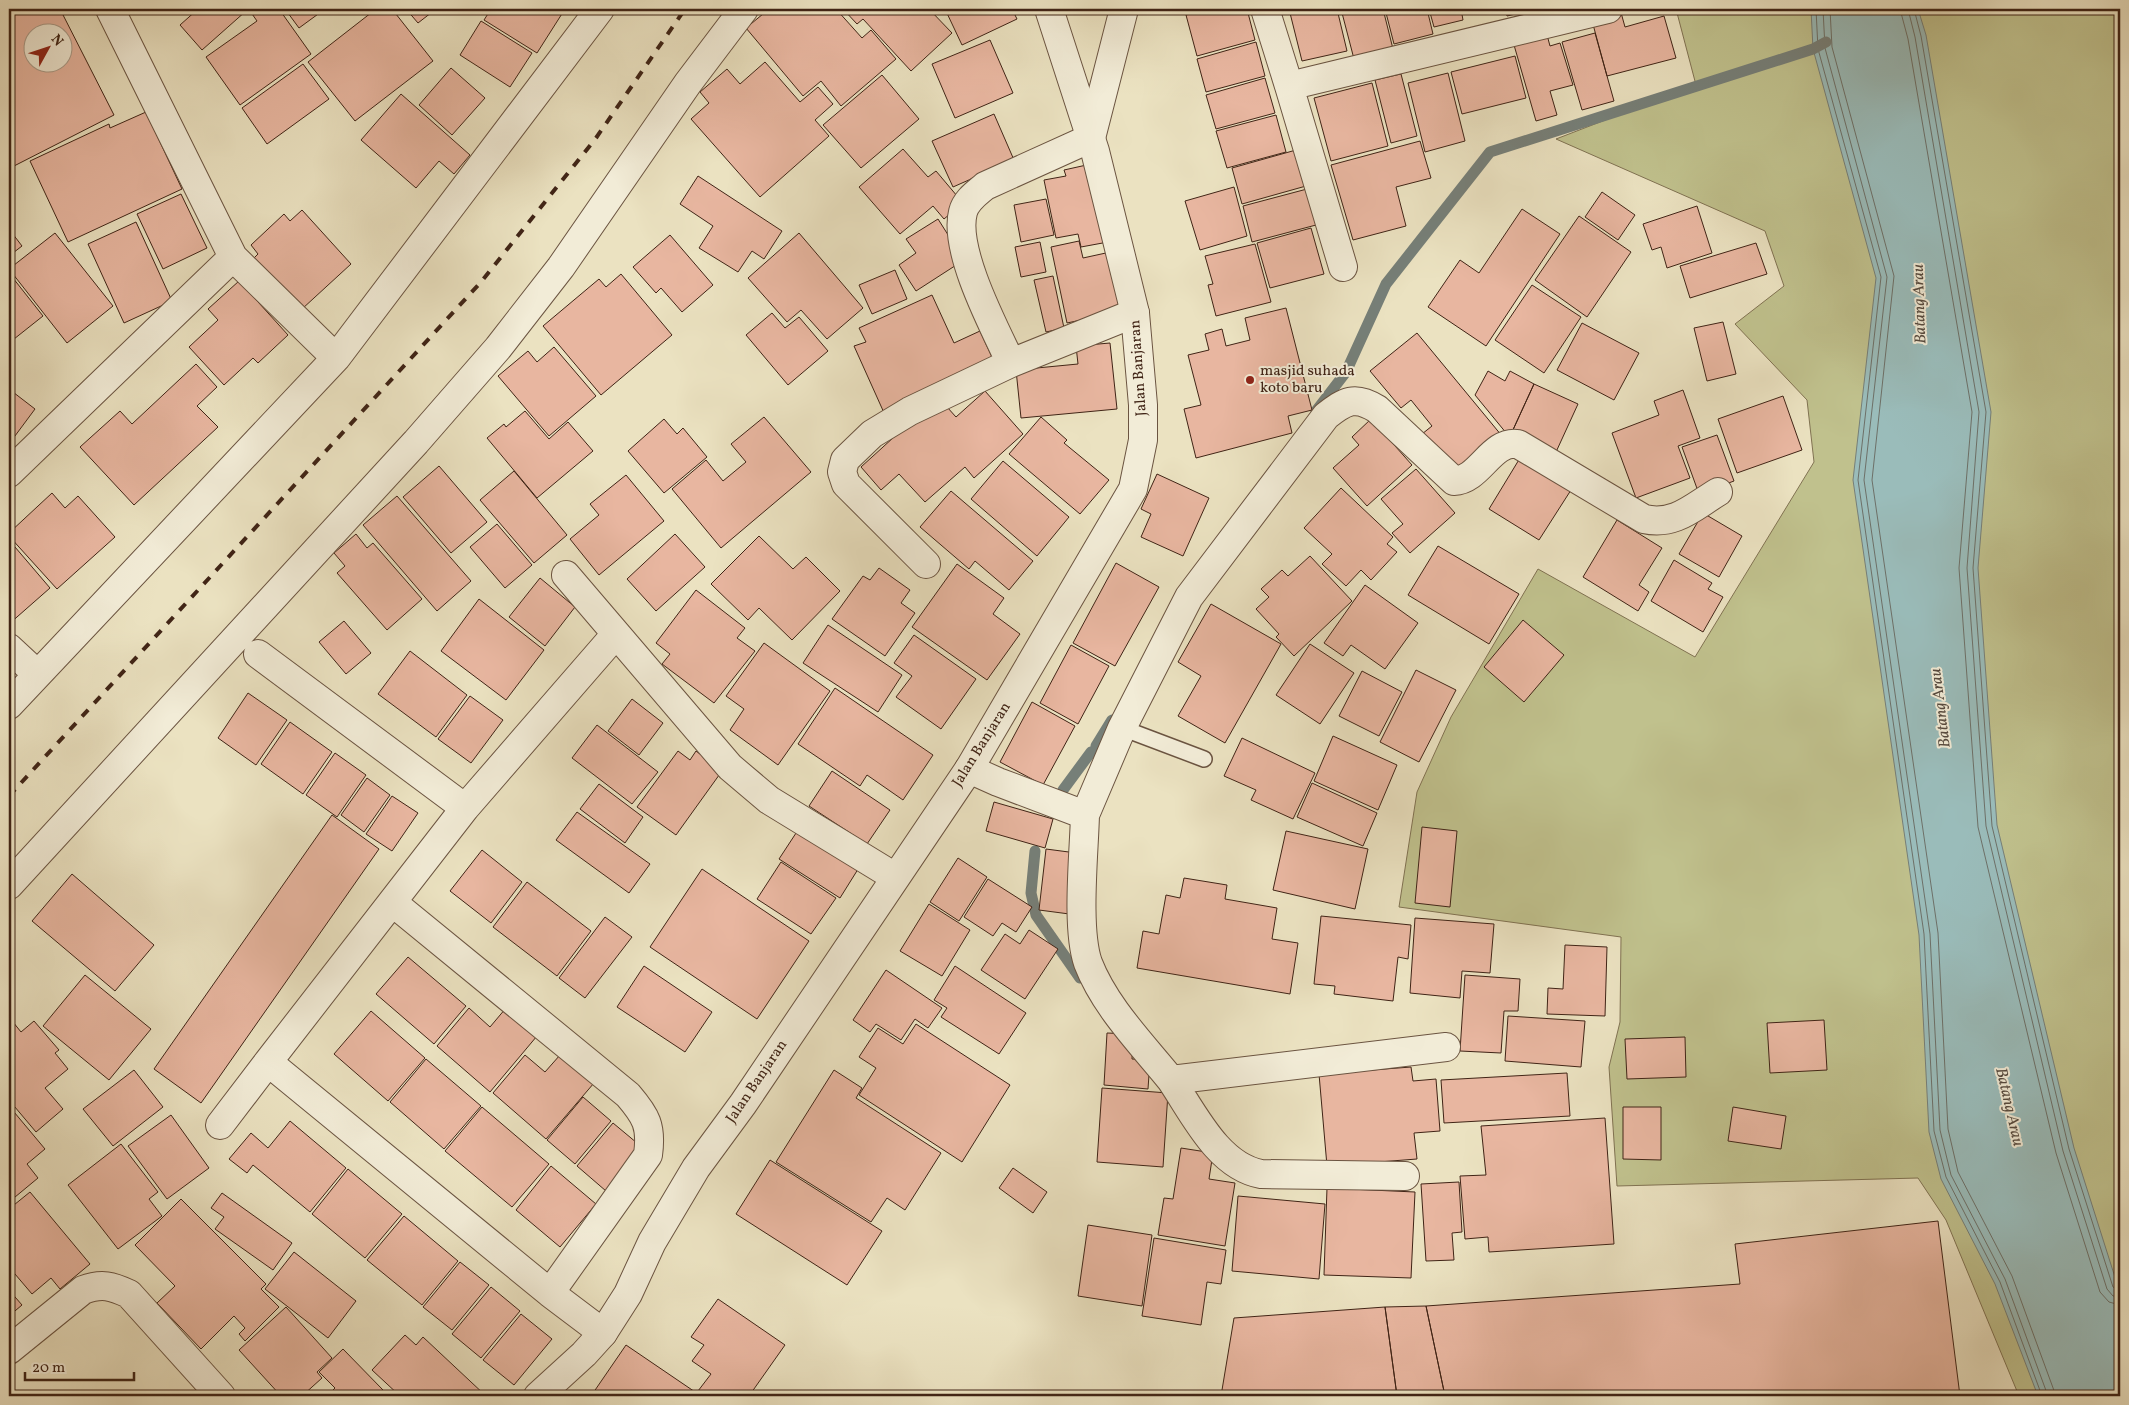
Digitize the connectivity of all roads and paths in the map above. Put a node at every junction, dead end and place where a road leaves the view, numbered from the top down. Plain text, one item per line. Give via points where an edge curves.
1 (110, 9) edge
2 (600, 9) edge
3 (744, 9) edge
4 (1049, 9) edge
5 (1124, 9) edge
6 (1265, 9) edge
7 (1608, 9) edge
8 (1289, 86) junction
9 (1091, 138) junction
10 (233, 257) junction
11 (1343, 266) dead end
12 (1135, 313) junction
13 (336, 358) junction
14 (1011, 363) junction
15 (9, 473) edge
16 (1718, 492) dead end
17 (926, 564) dead end
18 (566, 575) dead end
19 (616, 634) junction
20 (9, 648) edge
21 (258, 654) dead end
22 (36, 674) junction
23 (9, 705) edge
24 (1122, 728) junction
25 (1204, 760) dead end
26 (969, 769) junction
27 (466, 808) junction
28 (1074, 811) junction
29 (895, 877) junction
30 (9, 885) edge
31 (392, 902) junction
32 (1446, 1047) dead end
33 (268, 1062) junction
34 (1171, 1080) junction
35 (220, 1125) dead end
36 (1405, 1176) dead end
37 (550, 1293) junction
38 (603, 1333) junction
39 (9, 1350) edge
40 (221, 1396) edge
41 (538, 1396) edge

1 - 10 street
2 - 13 street
3 - 30 street via 688,83 561,267 498,348 416,442
4 - 9 street, Jalan Banjaran
5 - 9 street
6 - 8 street
7 - 8 street
8 - 11 street
9 - 12 street, Jalan Banjaran
9 - 14 street via 985,186 971,198 963,212 961,228 967,260
10 - 13 street
10 - 15 street
12 - 14 street
12 - 26 street, Jalan Banjaran via 1143,440 1134,489
13 - 22 street
14 - 17 street via 910,411 872,434 844,460 842,472 846,484
16 - 24 street via 1671,521 1644,520 1513,443 1502,446 1466,478 1454,481 1377,409 1366,402 1348,402 1326,416 1202,577
18 - 19 street
19 - 27 street
19 - 29 street via 707,743 749,784 769,800
20 - 22 street
21 - 27 street
22 - 23 street
24 - 25 lane
24 - 28 street
26 - 28 street
26 - 29 street, Jalan Banjaran
27 - 31 street
28 - 34 street via 1088,961 1102,991
29 - 38 street, Jalan Banjaran via 743,1104 696,1168 652,1242 628,1294
31 - 33 street
31 - 37 street via 628,1095 648,1123 651,1139 648,1155
32 - 34 street
33 - 35 street
33 - 37 street
34 - 36 street via 1222,1151 1240,1168 1261,1174
37 - 38 street
38 - 41 street, Jalan Banjaran
39 - 40 street via 83,1290 96,1285 110,1286 129,1294

